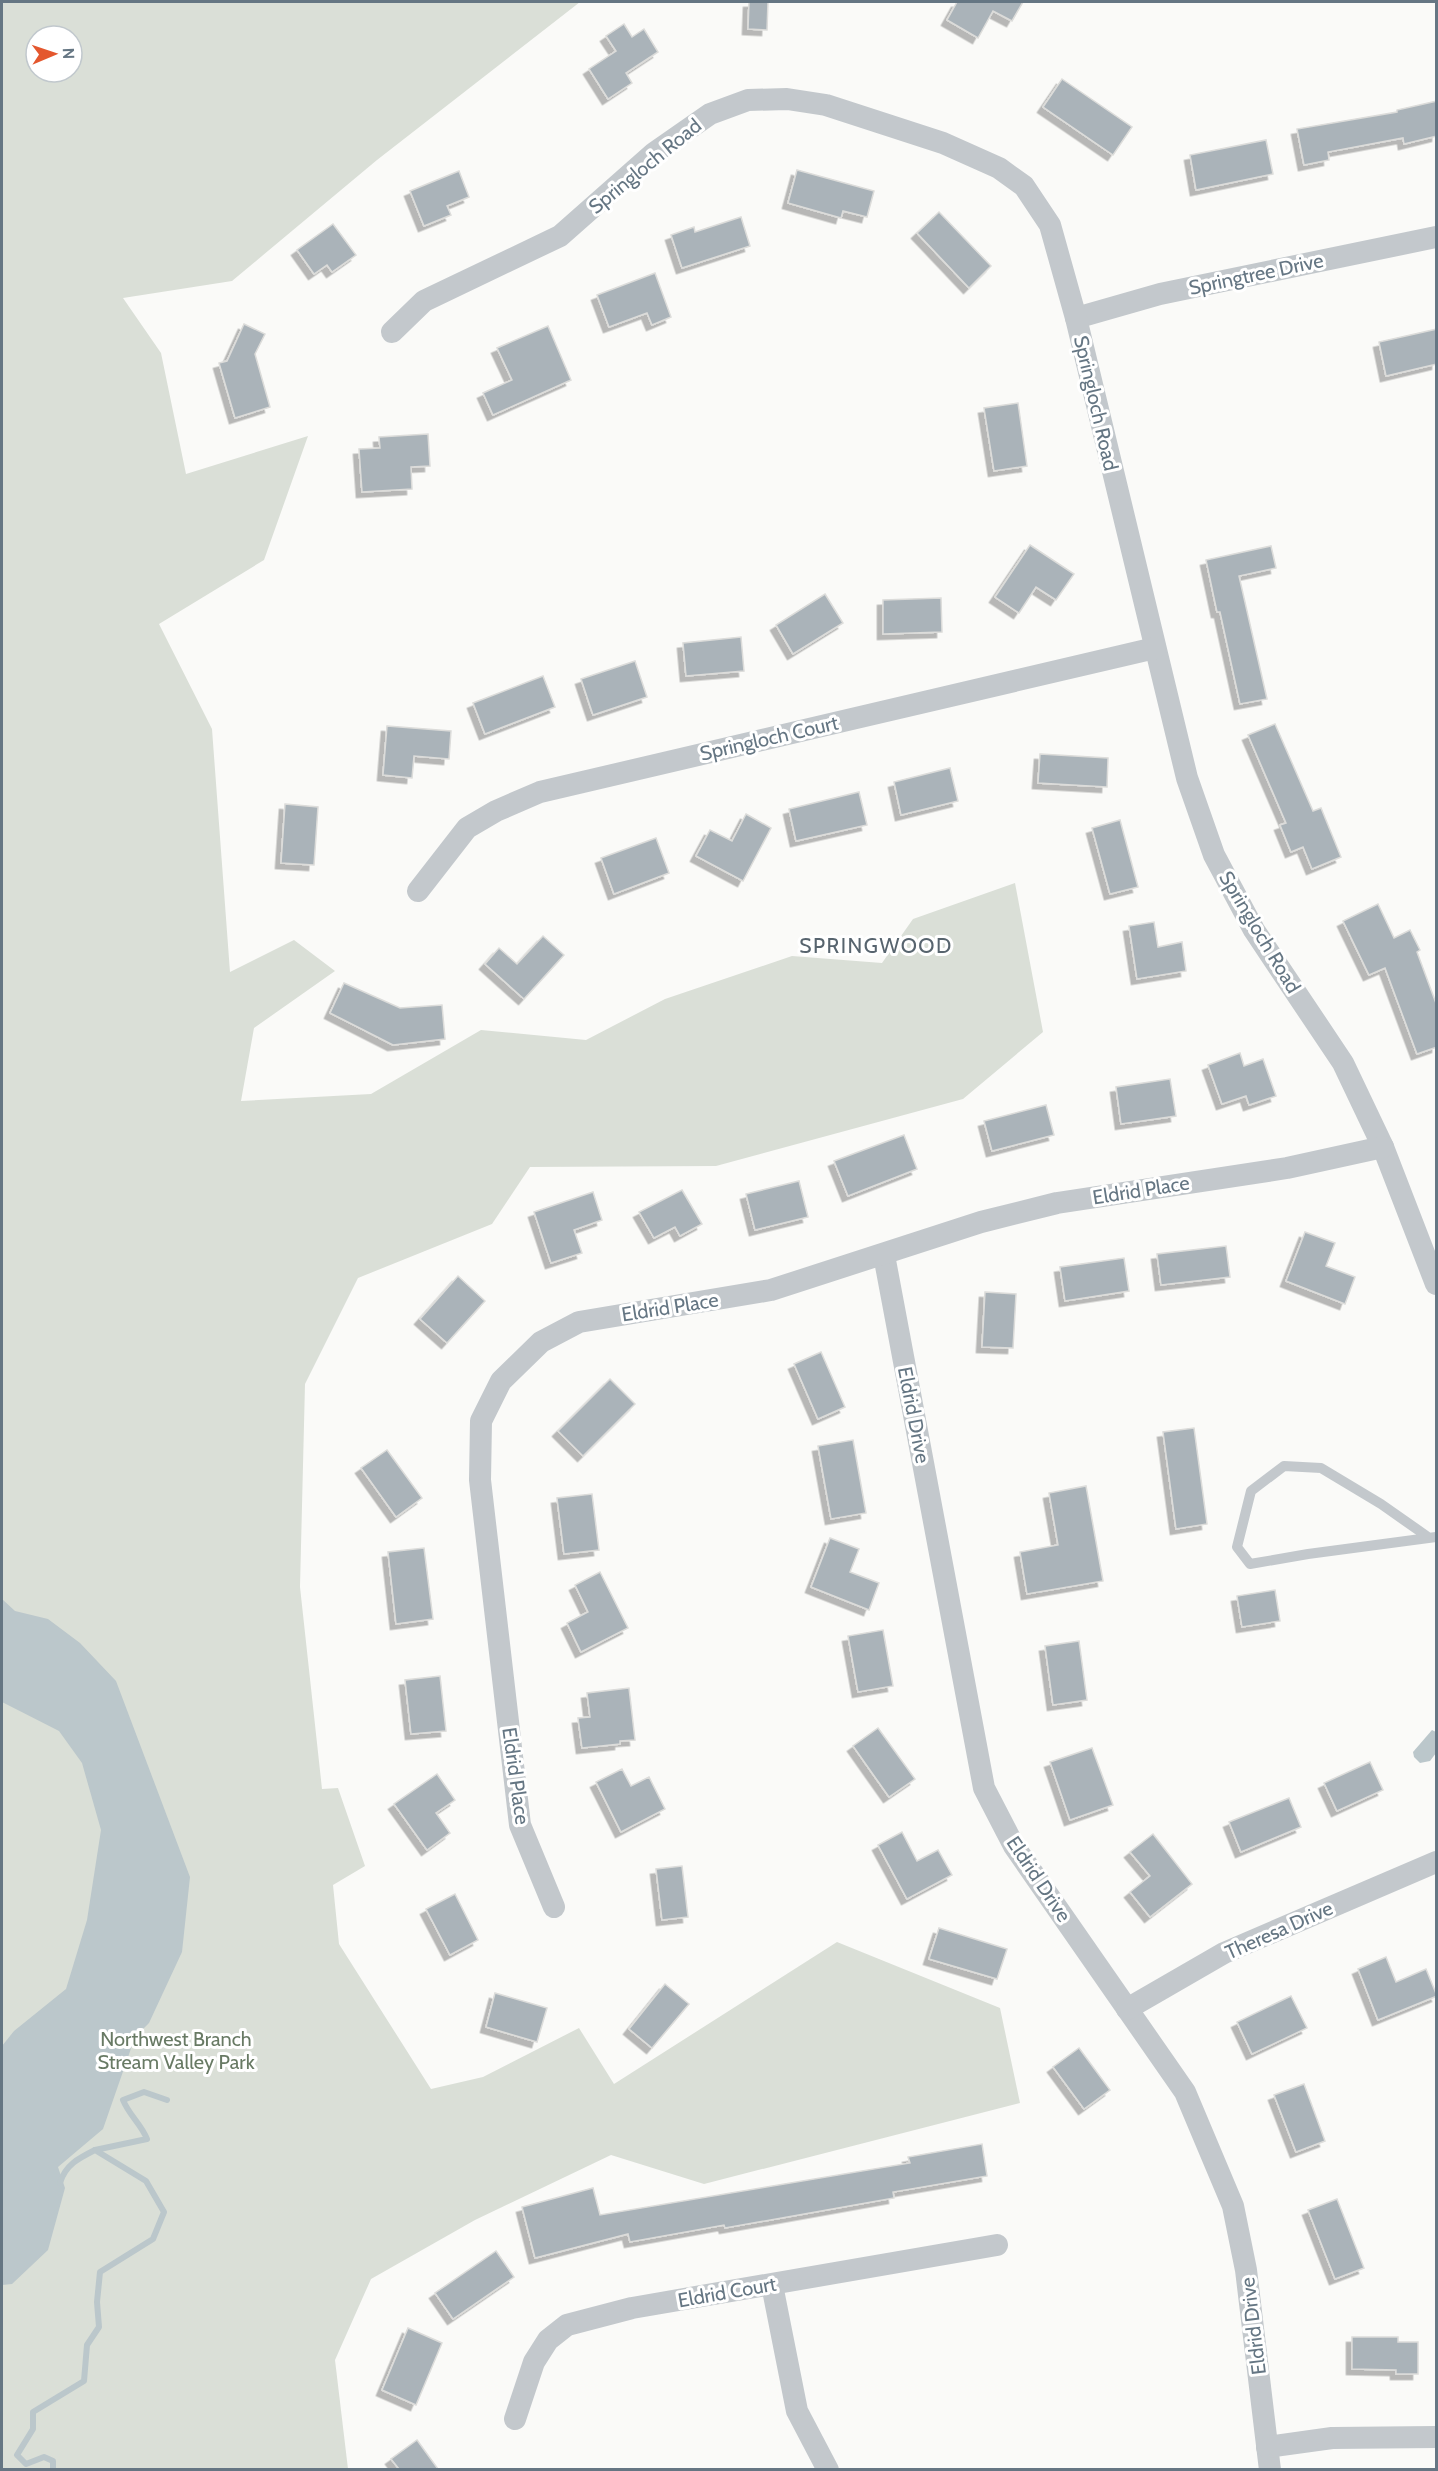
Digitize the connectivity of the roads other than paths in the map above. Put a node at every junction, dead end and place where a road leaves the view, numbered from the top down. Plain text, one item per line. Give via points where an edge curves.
1 (1437, 237) edge
2 (1076, 318) junction
3 (392, 332) dead end
4 (1155, 648) junction
5 (418, 891) dead end
6 (1383, 1148) junction
7 (884, 1255) junction
8 (1437, 1284) edge
9 (1432, 1537) edge
10 (1437, 1862) edge
11 (554, 1907) dead end
12 (1127, 2009) junction
13 (997, 2245) dead end
14 (772, 2284) junction
15 (515, 2419) dead end
16 (1437, 2437) edge
17 (1267, 2447) junction
18 (828, 2469) edge
19 (1270, 2469) edge

1 - 2 street, Springtree Drive via 1160,294
2 - 3 street, Springloch Road via 1050,225 1024,186 999,168 943,143 826,105 787,99 748,100 710,114 654,153 560,236 424,301
2 - 4 street, Springloch Road
4 - 5 street, Springloch Court via 540,792 467,828
4 - 6 street, Springloch Road via 1187,778 1214,855 1254,930 1344,1063
6 - 7 street, Eldrid Place via 1058,1203 981,1222
6 - 8 street, Springloch Road
7 - 11 street, Eldrid Place via 771,1290 579,1322 541,1342 501,1381 481,1421 482,1492 520,1825
7 - 12 street, Eldrid Drive via 984,1788 1014,1846
9 - 9 lane via 1321,1468 1284,1466 1251,1491 1238,1547 1250,1564
10 - 12 street, Theresa Drive via 1224,1953
12 - 17 street, Eldrid Drive via 1185,2092 1233,2206 1246,2270
13 - 14 street, Eldrid Court
14 - 15 street, Eldrid Court via 632,2308 567,2325 548,2340 534,2362
14 - 18 street via 797,2411
16 - 17 street via 1332,2438
17 - 19 street, Eldrid Drive

